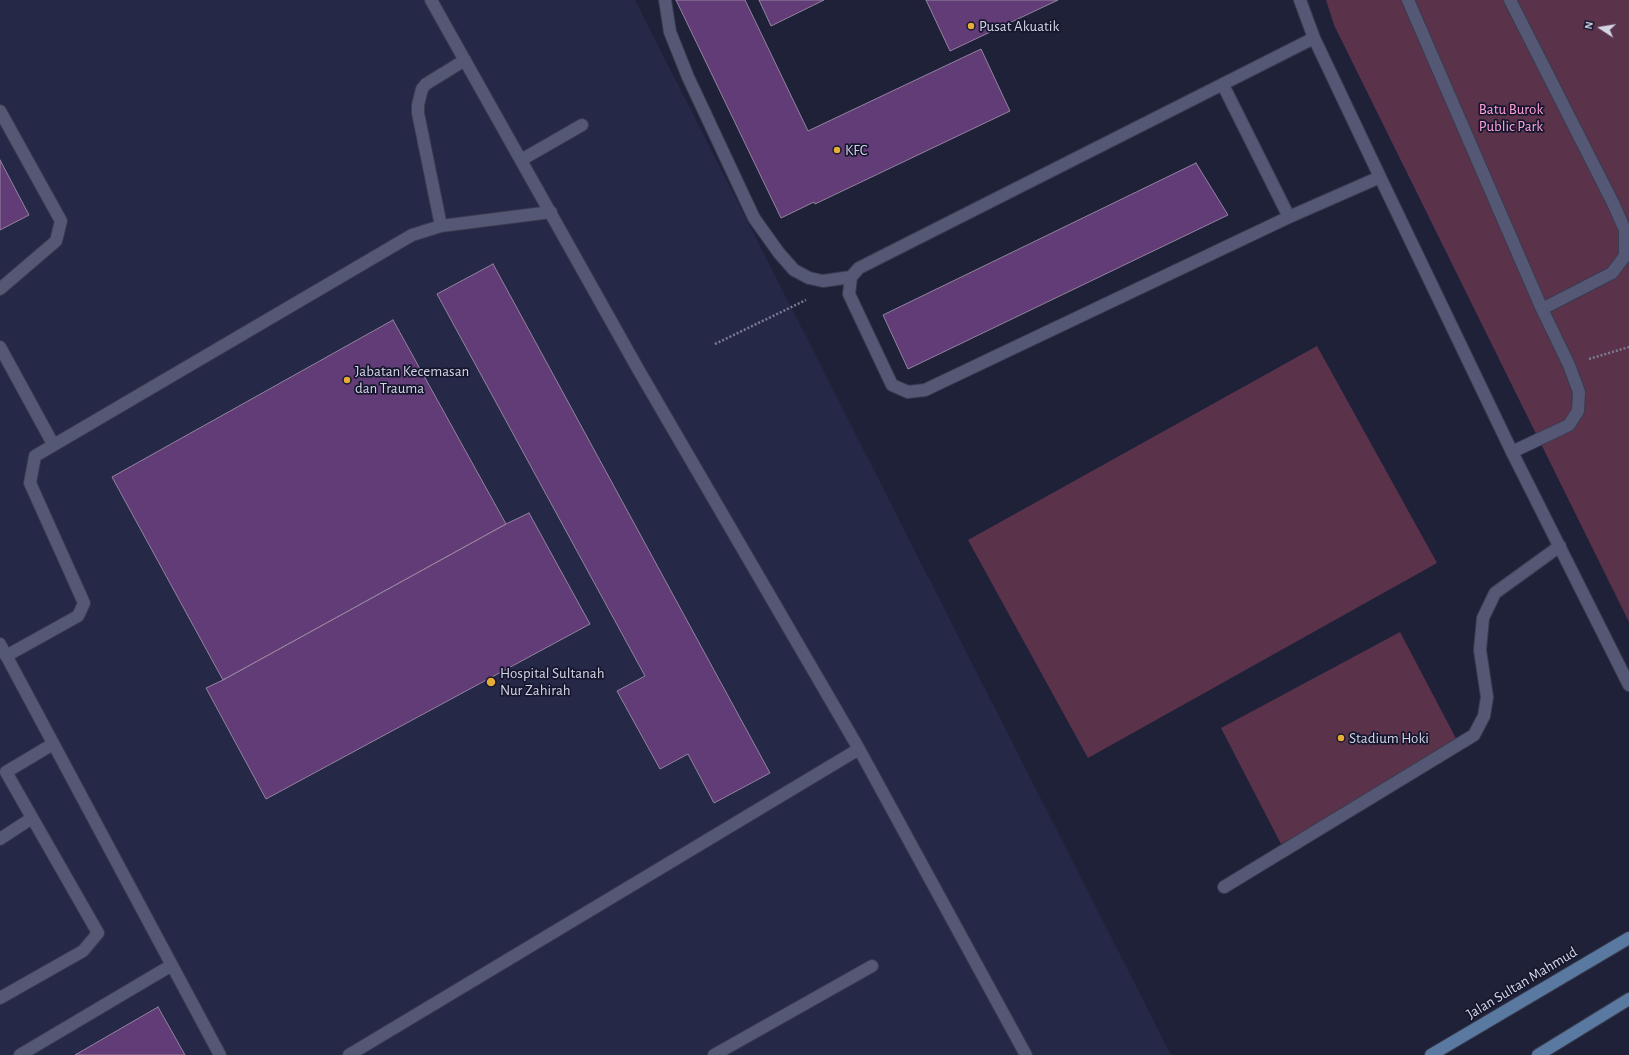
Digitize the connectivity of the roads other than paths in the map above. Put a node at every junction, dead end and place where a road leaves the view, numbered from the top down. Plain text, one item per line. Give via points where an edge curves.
1 (431, 0) edge
2 (665, 0) edge
3 (1300, 0) edge
4 (1408, 0) edge
5 (1510, 0) edge
6 (1314, 38) junction
7 (465, 60) junction
8 (1223, 85) junction
9 (0, 111) edge
10 (582, 125) dead end
11 (522, 160) junction
12 (1380, 177) junction
13 (551, 212) junction
14 (1290, 217) junction
15 (441, 226) junction
16 (851, 277) junction
17 (0, 289) edge
18 (1542, 308) junction
19 (0, 347) edge
20 (53, 444) junction
21 (1512, 452) junction
22 (1560, 546) junction
23 (0, 644) edge
24 (6, 656) junction
25 (1629, 685) edge
26 (53, 744) junction
27 (859, 749) junction
28 (32, 818) junction
29 (0, 839) edge
30 (1224, 887) dead end
31 (1629, 938) edge
32 (172, 965) junction
33 (872, 966) dead end
34 (0, 998) edge
35 (1629, 999) edge
36 (20, 1055) edge
37 (220, 1055) edge
38 (349, 1055) edge
39 (714, 1055) edge
40 (1026, 1055) edge
41 (1431, 1055) edge
42 (1538, 1055) edge

1 - 7 street
2 - 16 street via 670,32 688,77 754,218 794,270 809,278 823,281
3 - 6 street
4 - 18 street
5 - 18 street via 1625,230 1625,256 1612,273
6 - 8 street
6 - 12 street
7 - 11 street
7 - 15 street via 426,84 418,105
8 - 14 street
8 - 16 street via 859,268
9 - 17 street via 61,221 56,241
10 - 11 street
11 - 13 street
12 - 14 street
12 - 21 street
13 - 15 street
13 - 27 street via 642,376
14 - 16 street via 925,390 908,392 892,385 849,294
15 - 20 street via 412,235
18 - 21 street via 1579,392 1578,411 1569,425
19 - 20 street
20 - 24 street via 35,456 30,483 84,603 78,616
21 - 22 street
22 - 25 street
22 - 30 street via 1495,594 1483,618 1480,650 1487,697 1484,716 1474,735
23 - 24 street
24 - 26 street
26 - 28 street via 6,772
26 - 32 street
27 - 38 street
27 - 40 street
28 - 29 street
28 - 34 street via 98,933 83,951
31 - 41 main road, Jalan Sultan Mahmud
32 - 36 street
32 - 37 street
33 - 39 street
35 - 42 main road

